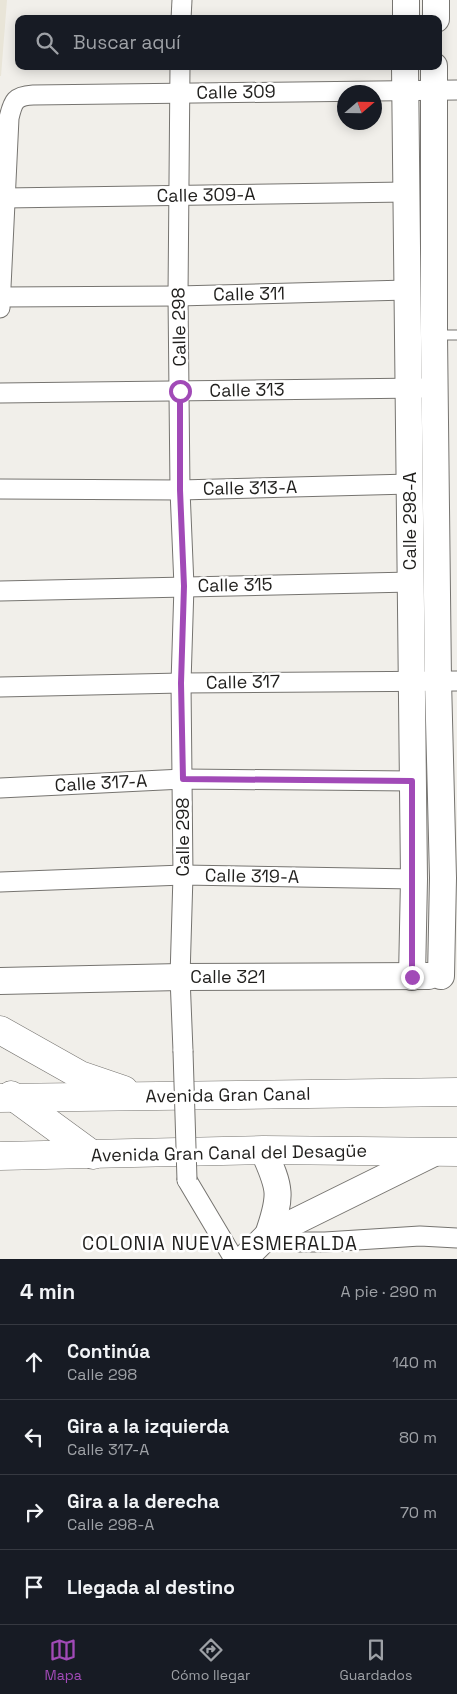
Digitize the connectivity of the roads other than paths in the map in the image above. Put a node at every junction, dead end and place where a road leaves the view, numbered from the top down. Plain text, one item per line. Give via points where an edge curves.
1 (182, 0) edge
2 (406, 0) edge
3 (436, 0) edge
4 (181, 15) edge
5 (406, 15) edge
6 (436, 15) edge
7 (180, 70) edge
8 (405, 78) edge
9 (442, 82) edge
10 (180, 93) junction
11 (406, 192) junction
12 (178, 196) junction
13 (5, 198) junction
14 (407, 290) junction
15 (178, 296) junction
16 (1, 302) edge
17 (445, 335) edge
18 (422, 388) junction
19 (180, 391) junction
20 (0, 393) edge
21 (410, 484) junction
22 (0, 489) edge
23 (180, 490) junction
24 (411, 582) junction
25 (184, 586) junction
26 (0, 591) edge
27 (411, 680) junction
28 (448, 680) edge
29 (181, 683) junction
30 (0, 687) edge
31 (183, 779) junction
32 (449, 780) edge
33 (412, 781) junction
34 (0, 788) edge
35 (183, 875) junction
36 (414, 878) junction
37 (450, 878) edge
38 (0, 882) edge
39 (449, 976) edge
40 (180, 977) junction
41 (412, 977) junction
42 (0, 980) edge
43 (0, 1030) edge
44 (457, 1092) edge
45 (5, 1094) edge
46 (142, 1097) junction
47 (263, 1150) junction
48 (446, 1152) edge
49 (93, 1155) junction
50 (0, 1156) edge
51 (268, 1235) junction
52 (457, 1238) edge
53 (234, 1259) edge
54 (244, 1259) edge

1 - 4 street
2 - 5 street
3 - 6 street
7 - 10 street, Calle 298
8 - 9 street, Calle 309
8 - 10 street, Calle 309
8 - 11 street, Calle 298-A
9 - 17 street, Calle 298-A
10 - 12 street, Calle 298
10 - 13 street, Calle 309 via 24,95 16,99 9,118
11 - 12 street, Calle 309-A
11 - 14 street, Calle 298-A
12 - 13 street, Calle 309-A
12 - 15 street, Calle 298
13 - 16 street
14 - 15 street, Calle 311
14 - 18 street, Calle 298-A
15 - 16 street, Calle 311
15 - 19 street, Calle 298
17 - 18 street, Calle 298-A
18 - 19 street, Calle 313
18 - 21 street, Calle 298-A
18 - 28 street, Calle 298-A
19 - 20 street, Calle 313
19 - 23 street, Calle 298
21 - 23 street, Calle 313-A
21 - 24 street, Calle 298-A
22 - 23 street, Calle 313-A
23 - 25 street, Calle 298
24 - 25 street, Calle 315
24 - 27 street, Calle 298-A
25 - 26 street, Calle 315
25 - 29 street, Calle 298
27 - 28 street, Calle 317
27 - 29 street, Calle 317
27 - 33 street, Calle 298-A
28 - 32 street, Calle 298-A
29 - 30 street, Calle 317
29 - 31 street, Calle 298
31 - 33 street, Calle 317-A
31 - 34 street, Calle 317-A
31 - 35 street, Calle 298
32 - 37 street, Calle 298-A
33 - 36 street, Calle 298-A
35 - 36 street, Calle 319-A
35 - 38 street, Calle 319-A
35 - 40 street, Calle 298
36 - 41 street, Calle 298-A
37 - 39 street, Calle 298-A
39 - 41 street, Calle 321
40 - 41 street, Calle 321
40 - 42 street, Calle 321
40 - 53 street, Calle 298, bridge via 187,1180
43 - 46 main road via 80,1075
44 - 46 main road, Avenida Gran Canal
45 - 46 main road, Avenida Gran Canal
45 - 49 main road
47 - 48 main road, Avenida Gran Canal del Desagüe
47 - 49 main road, Avenida Gran Canal del Desagüe
47 - 51 street via 277,1183 279,1197
48 - 51 street
49 - 50 main road, Avenida Gran Canal del Desagüe
51 - 52 street via 300,1242 420,1236
51 - 54 street

